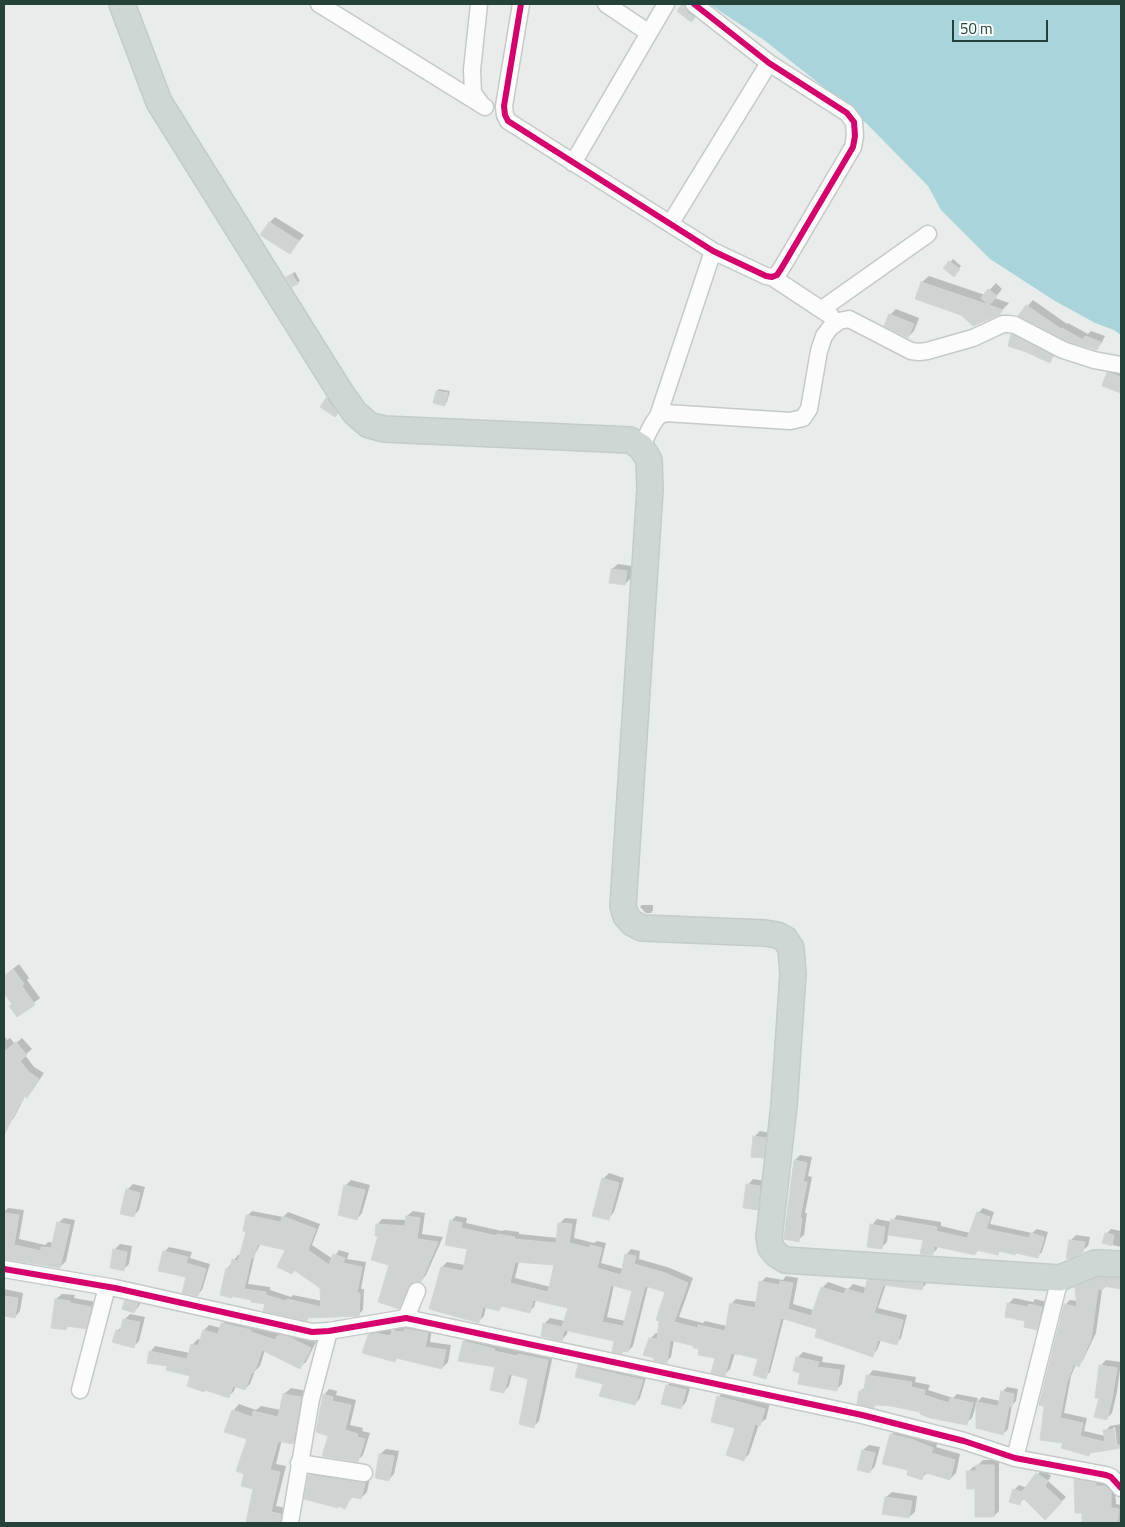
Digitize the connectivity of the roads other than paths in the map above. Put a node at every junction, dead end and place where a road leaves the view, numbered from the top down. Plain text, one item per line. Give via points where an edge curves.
1 (122, 4) edge
2 (319, 4) edge
3 (480, 4) edge
4 (520, 4) edge
5 (606, 4) edge
6 (666, 4) edge
7 (694, 4) edge
8 (649, 33) junction
9 (769, 63) junction
10 (484, 107) junction
11 (505, 115) junction
12 (573, 163) junction
13 (670, 224) junction
14 (928, 234) dead end
15 (713, 252) junction
16 (772, 277) junction
17 (822, 310) junction
18 (839, 321) junction
19 (1121, 365) edge
20 (658, 416) junction
21 (641, 447) junction
22 (1121, 1264) edge
23 (4, 1269) edge
24 (1060, 1278) junction
25 (107, 1287) junction
26 (417, 1291) dead end
27 (406, 1318) junction
28 (329, 1331) junction
29 (80, 1390) dead end
30 (1016, 1458) junction
31 (299, 1463) junction
32 (364, 1473) dead end
33 (1121, 1488) edge
34 (290, 1523) edge

1 - 21 main road via 160,102 339,390 355,413 369,425 384,429 630,440
2 - 10 street
3 - 10 street via 472,70 473,93
4 - 11 street
5 - 8 street
6 - 8 street
7 - 9 street
8 - 12 street
9 - 13 street
9 - 16 street via 847,113 854,122 855,136 853,147 781,269
10 - 11 street
11 - 12 street via 516,127
12 - 13 street
13 - 15 street
14 - 17 street
15 - 16 street
15 - 20 street
16 - 17 street
17 - 18 street
18 - 19 street via 849,319 919,352 973,338 1009,324 1063,350
18 - 20 street via 824,336 809,409 803,418 790,421
20 - 21 street
21 - 24 main road via 650,460 650,489 623,906 632,923 642,928 765,933 785,939 791,948 793,974 784,1106 769,1237 771,1248 785,1260
22 - 24 main road via 1095,1263
23 - 25 street
24 - 30 street
25 - 28 street via 312,1332
25 - 29 street
26 - 27 street
27 - 28 street
27 - 30 street via 834,1409 964,1441
28 - 31 street via 310,1399
30 - 33 street via 1106,1475
31 - 32 street
31 - 34 street

